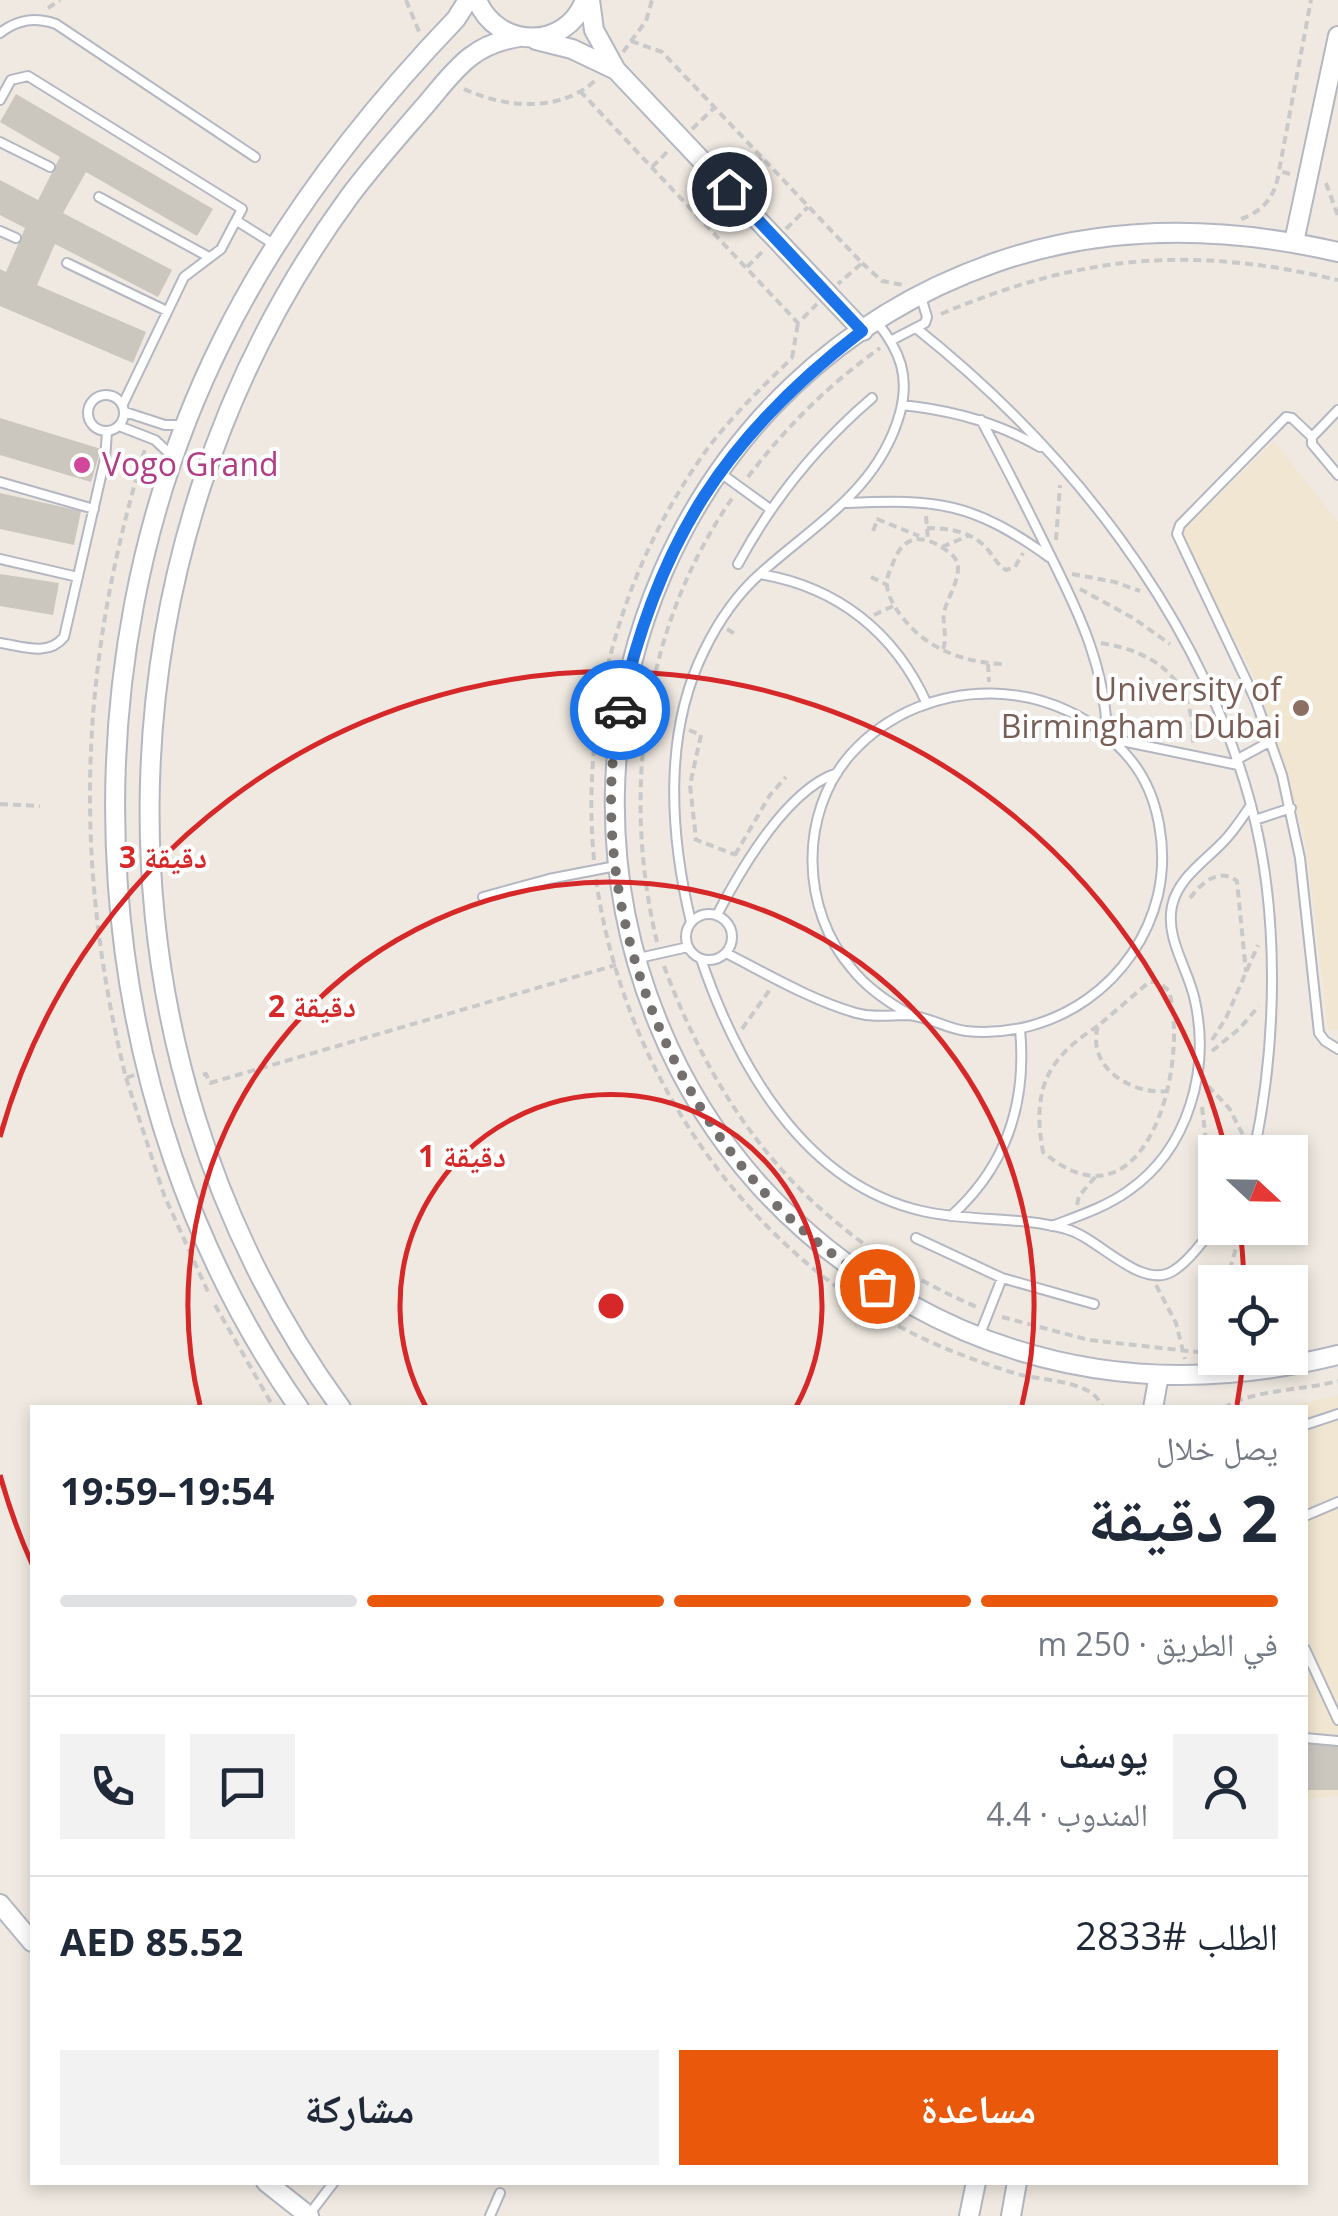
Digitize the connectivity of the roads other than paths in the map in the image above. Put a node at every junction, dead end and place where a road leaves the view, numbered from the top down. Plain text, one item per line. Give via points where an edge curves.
1 (468, 0) edge
2 (477, 0) edge
3 (587, 0) edge
4 (0, 32) edge
5 (1338, 36) edge
6 (525, 38) junction
7 (613, 67) junction
8 (0, 100) edge
9 (0, 142) edge
10 (255, 157) dead end
11 (50, 168) dead end
12 (99, 198) dead end
13 (237, 222) junction
14 (0, 231) edge
15 (16, 238) dead end
16 (1294, 242) junction
17 (276, 245) junction
18 (1338, 252) edge
19 (210, 257) junction
20 (67, 263) dead end
21 (920, 296) junction
22 (167, 312) junction
23 (870, 326) junction
24 (916, 328) junction
25 (892, 340) junction
26 (872, 398) dead end
27 (902, 405) junction
28 (124, 408) junction
29 (1338, 410) edge
30 (982, 420) junction
31 (186, 425) junction
32 (120, 426) junction
33 (106, 432) junction
34 (1312, 437) junction
35 (1053, 457) junction
36 (174, 458) junction
37 (718, 472) junction
38 (1338, 475) edge
39 (0, 482) edge
40 (845, 504) junction
41 (770, 508) junction
42 (94, 509) junction
43 (0, 559) edge
44 (1052, 560) junction
45 (738, 564) dead end
46 (760, 574) junction
47 (78, 577) junction
48 (0, 643) edge
49 (928, 704) junction
50 (1110, 737) junction
51 (1271, 741) junction
52 (1237, 762) junction
53 (837, 773) junction
54 (1251, 804) junction
55 (1290, 808) junction
56 (1255, 820) junction
57 (616, 866) junction
58 (484, 897) dead end
59 (717, 915) junction
60 (691, 922) junction
61 (688, 947) junction
62 (726, 953) junction
63 (635, 959) junction
64 (700, 960) junction
65 (911, 1015) junction
66 (1020, 1028) junction
67 (1338, 1049) edge
68 (1257, 1135) edge
69 (952, 1216) junction
70 (1052, 1226) junction
71 (916, 1238) dead end
72 (1198, 1243) edge
73 (1002, 1278) junction
74 (1094, 1304) dead end
75 (979, 1338) junction
76 (1338, 1355) edge
77 (1159, 1375) junction
78 (298, 1405) edge
79 (339, 1405) edge
80 (1154, 1405) edge
81 (1338, 1414) edge
82 (1308, 1424) edge
83 (1338, 1502) edge
84 (1308, 1515) edge
85 (1308, 1655) edge
86 (1338, 1720) edge
87 (1308, 1738) edge
88 (1338, 1741) edge
89 (0, 1904) edge
90 (30, 1940) edge
91 (270, 2185) edge
92 (332, 2185) edge
93 (975, 2185) edge
94 (1017, 2185) edge
95 (500, 2193) dead end
96 (1015, 2212) edge
97 (309, 2216) edge
98 (490, 2216) edge
99 (969, 2216) edge

1 - 17 street via 329,167
2 - 6 street via 489,20
3 - 6 street via 568,26 551,36
3 - 7 street
4 - 10 lane via 32,19 56,24
5 - 16 street
6 - 7 street
6 - 79 street via 481,50 456,70 364,176 298,272 223,422 188,529 152,712 148,861 155,935 185,1080 262,1280
7 - 23 street
8 - 13 lane via 11,80 28,76 238,205
9 - 11 lane
12 - 19 lane
13 - 17 lane
13 - 19 lane
14 - 15 lane
16 - 18 street
16 - 21 street via 1192,232 1091,239 994,262
17 - 31 street via 222,341
19 - 22 lane via 184,278
20 - 22 lane
21 - 23 street
21 - 24 lane via 927,320
22 - 28 lane
23 - 25 lane
23 - 37 street via 810,371
24 - 25 lane
24 - 35 lane
25 - 27 lane via 903,365
26 - 41 lane via 817,449
27 - 30 lane
27 - 40 lane via 881,459
28 - 31 lane via 165,426
28 - 32 lane
28 - 33 lane via 112,395 93,400 89,420
29 - 34 lane
30 - 35 lane
30 - 44 lane
31 - 36 street
32 - 33 lane
32 - 36 lane via 155,440
33 - 42 lane
34 - 38 lane
34 - 51 lane via 1286,417 1177,534
35 - 52 lane via 1158,598 1197,666
36 - 78 street via 136,592 123,676 114,796 122,927 148,1071 180,1176 230,1292
37 - 41 lane
37 - 57 street via 664,568 634,648 612,785
39 - 42 lane
40 - 44 lane via 926,501 975,514
40 - 46 lane
41 - 45 lane
42 - 47 lane
43 - 47 lane
44 - 50 lane via 1091,642
46 - 49 lane via 816,589 866,619 902,658
46 - 60 lane via 703,653 680,726 676,832
47 - 48 lane via 57,646
49 - 50 lane via 990,692 1023,695 1092,722
49 - 53 lane via 868,738
50 - 52 lane
50 - 66 lane via 1134,764 1160,825 1155,908 1118,974 1078,1006
51 - 52 lane
51 - 55 lane
52 - 54 lane
53 - 59 lane via 799,794
53 - 65 lane via 812,846 824,923 868,987
54 - 56 lane
54 - 70 lane via 1180,886 1170,910 1195,998 1200,1056 1185,1119 1130,1190
55 - 56 lane
55 - 67 lane via 1317,1023 1324,1042
56 - 68 lane via 1271,990
57 - 58 lane
57 - 63 street
59 - 60 lane
59 - 62 lane via 732,931
60 - 61 lane
61 - 63 lane
61 - 64 lane
62 - 64 lane
62 - 65 lane via 857,1013
63 - 75 street via 694,1098 756,1184 862,1276
64 - 69 lane via 734,1041 774,1107 830,1164 897,1204
65 - 66 lane via 964,1030
66 - 69 lane via 1023,1061 1013,1126 980,1188
69 - 70 lane
70 - 72 lane via 1091,1239 1151,1277 1172,1272
71 - 73 lane
73 - 74 lane
73 - 75 lane
75 - 77 street via 1037,1358
76 - 77 street via 1270,1371
77 - 80 street
81 - 82 lane
83 - 84 lane
85 - 86 lane
87 - 88 lane
89 - 90 street
91 - 97 street
92 - 97 lane
93 - 99 street
94 - 96 street
95 - 98 lane

